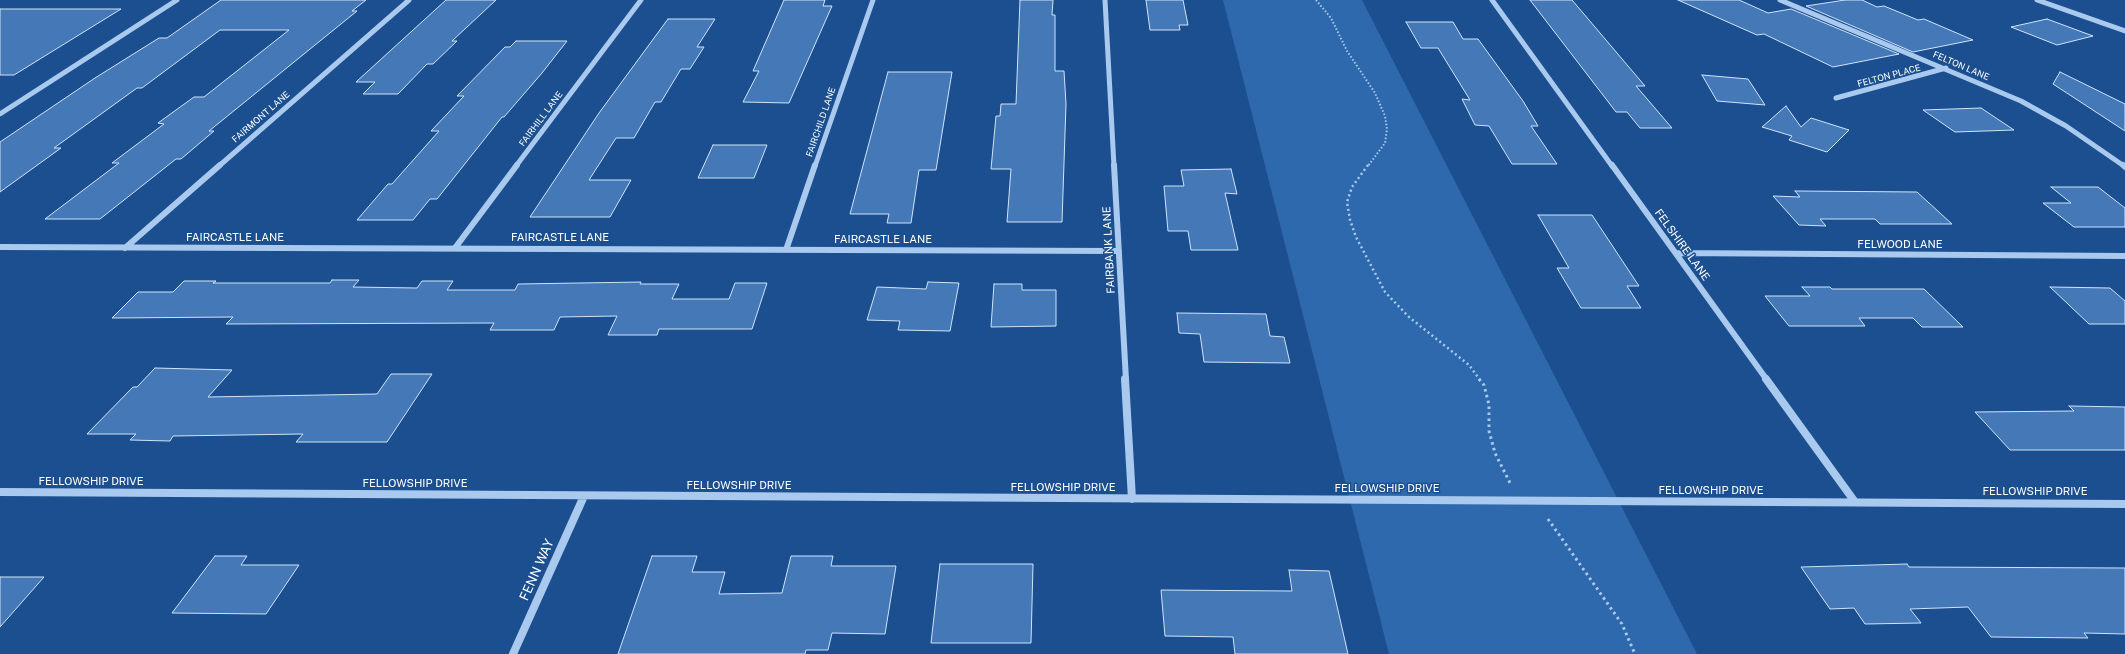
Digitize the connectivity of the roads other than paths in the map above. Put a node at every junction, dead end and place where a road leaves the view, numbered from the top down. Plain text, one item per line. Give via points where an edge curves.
1 (177, 0) edge
2 (409, 0) edge
3 (641, 0) edge
4 (873, 0) edge
5 (1105, 0) edge
6 (1492, 0) edge
7 (1780, 0) edge
8 (2037, 0) edge
9 (2125, 31) edge
10 (1946, 68) junction
11 (1836, 98) dead end
12 (0, 114) edge
13 (2125, 167) edge
14 (0, 247) edge
15 (125, 248) junction
16 (455, 248) junction
17 (786, 250) junction
18 (1119, 251) junction
19 (1676, 254) junction
20 (2125, 256) edge
21 (0, 492) edge
22 (584, 496) junction
23 (1132, 499) junction
24 (1855, 502) junction
25 (2125, 504) edge
26 (513, 654) edge

1 - 12 street
2 - 15 street, FAIRMONT LANE
3 - 16 street, FAIRHILL LANE
4 - 17 street, FAIRCHILD LANE
5 - 18 street, FAIRBANK LANE
6 - 19 street, FELSHIRE LANE
7 - 10 street, FELTON LANE
8 - 9 street
10 - 11 street, FELTON PLACE
10 - 13 street, FELTON LANE via 2046,115
14 - 15 street, FAIRCASTLE LANE
15 - 16 street, FAIRCASTLE LANE
16 - 17 street, FAIRCASTLE LANE
17 - 18 street, FAIRCASTLE LANE
18 - 23 street, FAIRBANK LANE
19 - 20 street, FELWOOD LANE
19 - 24 street, FELSHIRE LANE
21 - 22 street, FELLOWSHIP DRIVE
22 - 23 street, FELLOWSHIP DRIVE
22 - 26 street, FENN WAY
23 - 24 street, FELLOWSHIP DRIVE
24 - 25 street, FELLOWSHIP DRIVE

